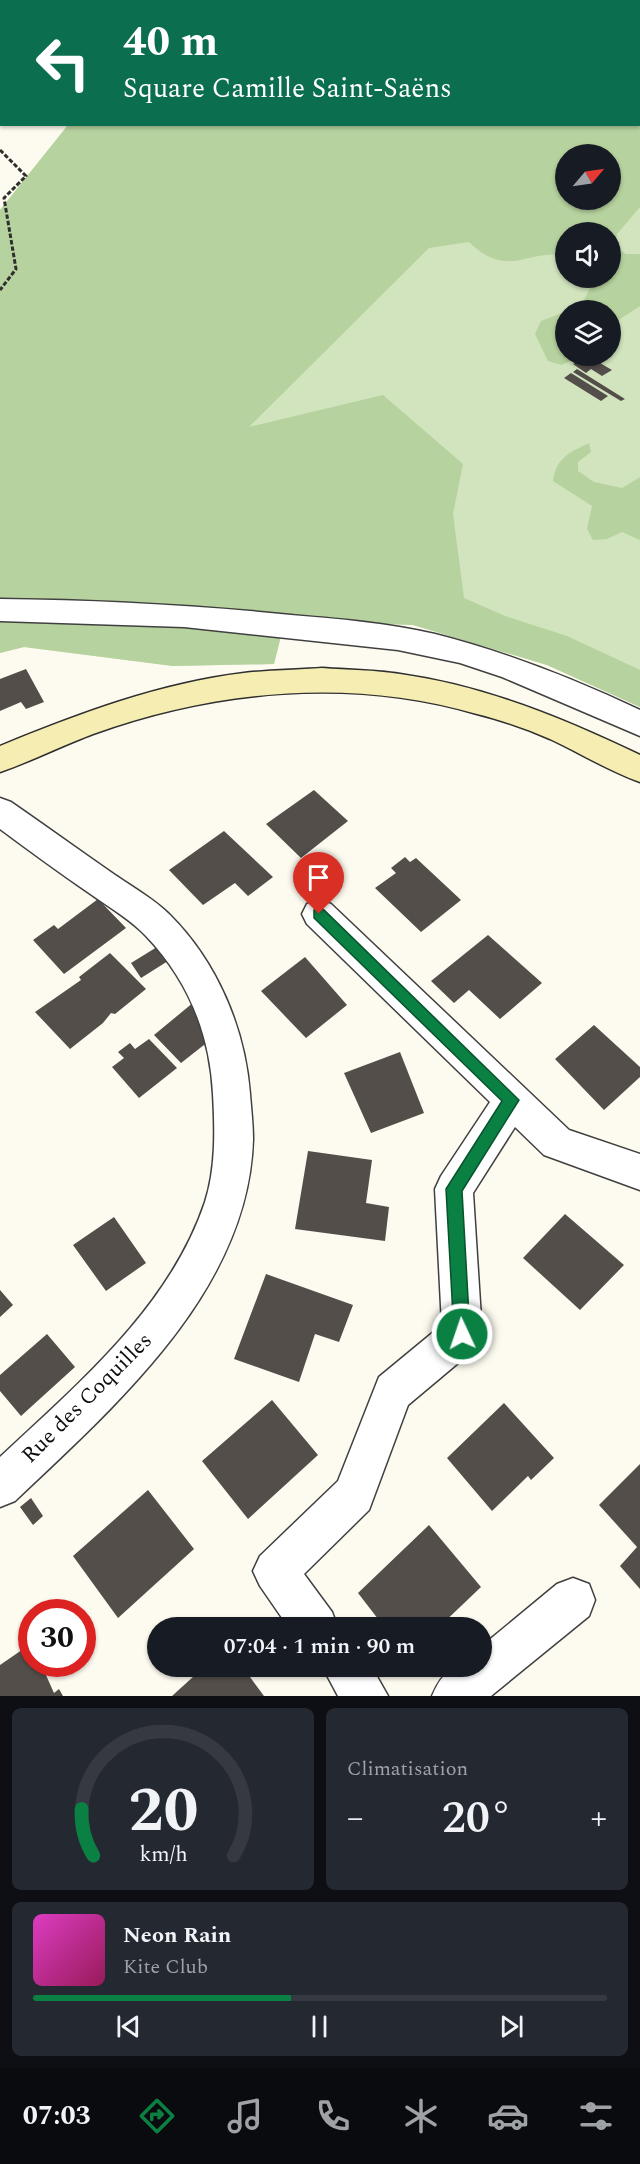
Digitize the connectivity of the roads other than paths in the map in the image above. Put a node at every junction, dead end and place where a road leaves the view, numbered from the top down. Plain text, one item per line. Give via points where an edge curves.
1 (0, 610) edge
2 (640, 724) edge
3 (0, 759) edge
4 (640, 769) edge
5 (0, 811) edge
6 (319, 914) dead end
7 (512, 1100) junction
8 (640, 1172) edge
9 (0, 1486) edge
10 (573, 1600) dead end
11 (308, 1617) edge
12 (352, 1677) edge
13 (365, 1696) edge
14 (455, 1696) edge

1 - 2 street via 136,613 368,633 433,645 509,667 581,695
3 - 4 main road via 162,700 226,686 342,680 421,688 479,700 552,725
5 - 9 street, Rue des Coquilles via 156,923 188,959 210,998 225,1039 235,1125 232,1173 221,1218 203,1258 174,1305 132,1360
6 - 7 street
7 - 8 street via 557,1143
7 - 11 street via 454,1189 462,1334 393,1391 354,1495 275,1571
10 - 14 street
12 - 13 street

